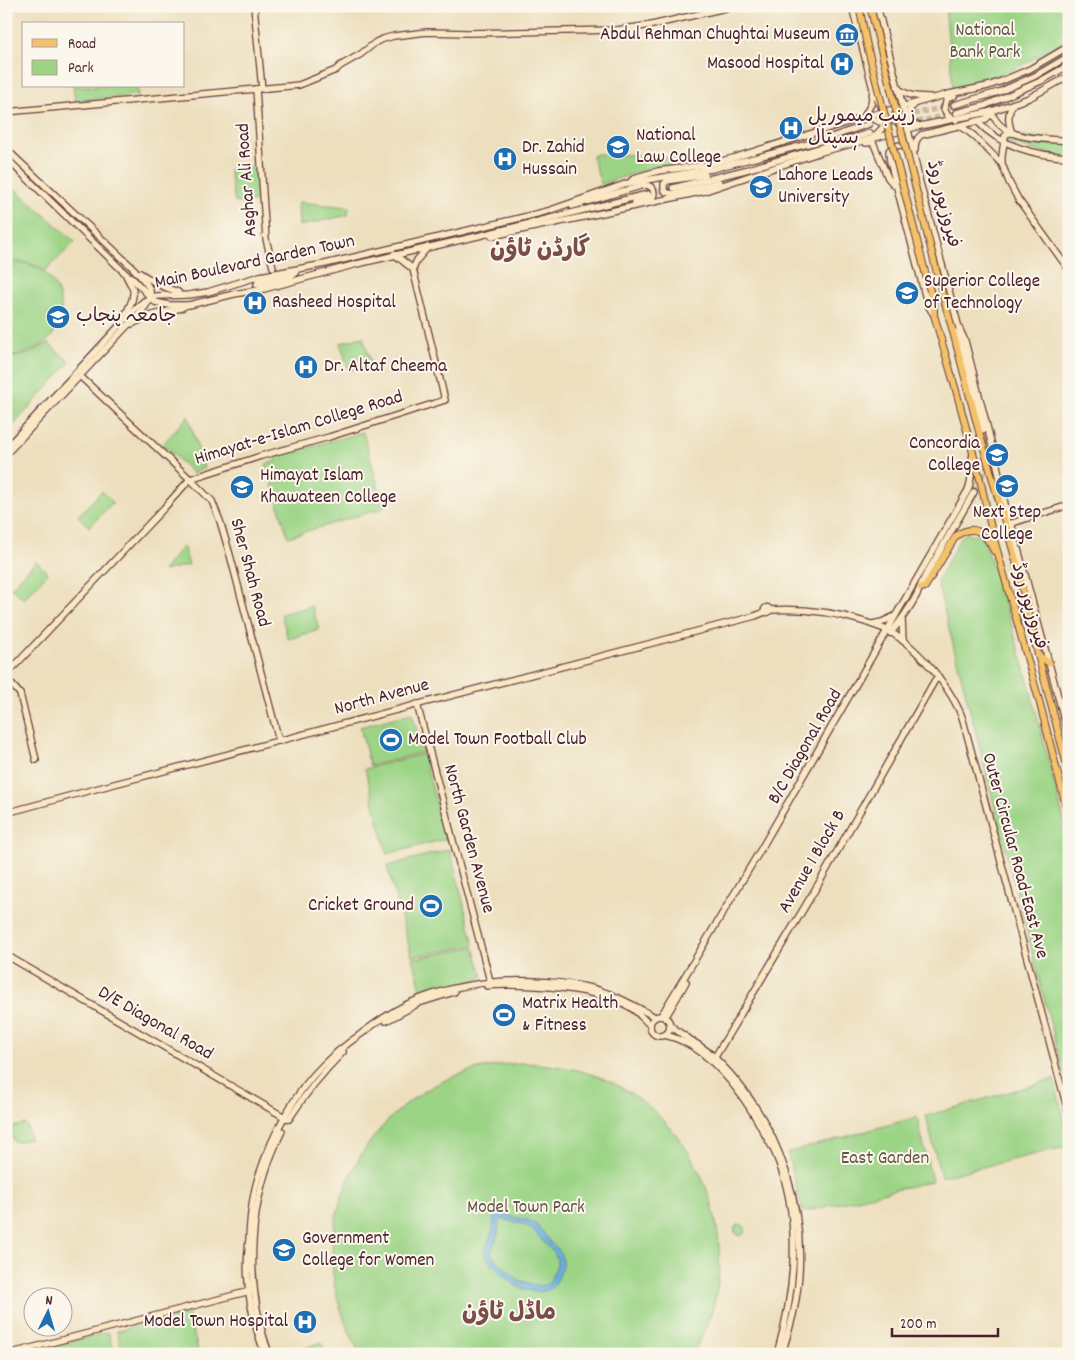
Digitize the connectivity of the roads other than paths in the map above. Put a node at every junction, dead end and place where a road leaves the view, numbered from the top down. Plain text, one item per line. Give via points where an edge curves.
1 (254, 6) edge
2 (734, 6) edge
3 (852, 6) edge
4 (859, 6) edge
5 (870, 6) edge
6 (877, 6) edge
7 (1069, 46) edge
8 (1069, 57) edge
9 (1069, 66) edge
10 (1069, 76) edge
11 (897, 88) junction
12 (259, 89) junction
13 (873, 89) junction
14 (966, 91) junction
15 (935, 98) junction
16 (915, 104) junction
17 (1013, 104) junction
18 (954, 106) tunnel mouth
19 (903, 107) junction
20 (6, 112) edge
21 (885, 112) junction
22 (990, 112) junction
23 (956, 116) junction
24 (865, 117) junction
25 (892, 118) junction
26 (976, 122) junction
27 (868, 124) dead end
28 (886, 125) junction
29 (920, 126) junction
30 (962, 126) junction
31 (907, 127) junction
32 (900, 131) junction
33 (1012, 133) junction
34 (871, 136) junction
35 (974, 136) junction
36 (1069, 141) edge
37 (1005, 142) junction
38 (838, 148) junction
39 (6, 149) edge
40 (776, 152) junction
41 (1069, 156) edge
42 (6, 158) edge
43 (1002, 164) junction
44 (781, 165) junction
45 (917, 165) junction
46 (628, 183) junction
47 (896, 186) junction
48 (673, 188) tunnel mouth
49 (648, 194) tunnel mouth
50 (548, 211) junction
51 (573, 218) junction
52 (478, 236) junction
53 (428, 247) junction
54 (394, 254) junction
55 (309, 267) junction
56 (273, 268) dead end
57 (134, 269) junction
58 (413, 269) junction
59 (1069, 270) edge
60 (126, 274) junction
61 (311, 276) junction
62 (189, 294) junction
63 (150, 298) junction
64 (189, 305) junction
65 (934, 314) junction
66 (125, 325) junction
67 (956, 328) junction
68 (81, 377) junction
69 (984, 430) tunnel mouth
70 (6, 448) edge
71 (973, 453) junction
72 (6, 454) edge
73 (190, 478) junction
74 (974, 492) tunnel mouth
75 (1069, 506) edge
76 (1009, 524) junction
77 (1002, 568) junction
78 (921, 588) junction
79 (895, 616) junction
80 (902, 619) junction
81 (873, 624) junction
82 (889, 631) junction
83 (904, 641) junction
84 (1038, 655) junction
85 (1048, 663) junction
86 (6, 676) edge
87 (939, 678) junction
88 (417, 704) junction
89 (1069, 737) edge
90 (279, 741) junction
91 (36, 760) dead end
92 (1069, 773) edge
93 (6, 813) edge
94 (1069, 818) edge
95 (6, 955) edge
96 (490, 982) junction
97 (661, 1017) junction
98 (650, 1025) junction
99 (670, 1025) junction
100 (665, 1035) junction
101 (713, 1060) junction
102 (1069, 1115) edge
103 (287, 1118) junction
104 (251, 1290) junction
105 (8, 1354) edge
106 (265, 1354) edge
107 (269, 1354) edge
108 (777, 1354) edge
109 (782, 1354) edge

1 - 12 main road, Asghar Ali Road
2 - 12 main road via 652,25 608,31 426,32 394,36 380,40 327,75 299,84
3 - 13 main road
4 - 65 main road, فیروزپور روڈ, bridge
5 - 67 main road, فیروزپور روڈ, bridge via 941,289
6 - 11 main road, فیروزپور روڈ
7 - 14 main road via 1030,69
8 - 18 main road via 1000,92
9 - 23 main road
10 - 17 main road
11 - 15 main road via 913,97
11 - 19 main road, فیروزپور روڈ
12 - 20 main road
12 - 56 main road, Asghar Ali Road via 266,239
13 - 21 main road
13 - 24 main road
14 - 15 main road, Main Boulevard Garden Town
14 - 23 main road via 947,99 944,105 948,116
15 - 16 main road, Main Boulevard Garden Town
16 - 19 main road, Main Boulevard Garden Town
16 - 29 main road via 908,117 913,124
17 - 22 main road
17 - 33 main road via 1008,115
19 - 21 main road, Main Boulevard Garden Town
19 - 25 main road
19 - 31 main road, فیروزپور روڈ
21 - 24 main road, Main Boulevard Garden Town
21 - 25 main road
22 - 23 main road
22 - 26 main road via 988,118
22 - 33 main road
23 - 29 main road
24 - 28 main road
24 - 46 main road, Main Boulevard Garden Town via 732,158 658,171
25 - 28 main road
25 - 31 main road
26 - 30 main road
26 - 35 main road
26 - 37 main road
27 - 40 main road, Main Boulevard Garden Town
28 - 32 main road
28 - 34 main road
29 - 31 main road
30 - 35 main road
30 - 45 main road via 921,135 915,144
31 - 32 main road, Main Boulevard Garden Town
31 - 45 main road, فیروزپور روڈ
32 - 34 main road, Main Boulevard Garden Town
32 - 45 main road via 907,138
33 - 36 main road
33 - 37 main road via 1005,136
34 - 38 main road, Main Boulevard Garden Town
34 - 48 main road, Main Boulevard Garden Town
35 - 43 main road
37 - 41 main road via 1043,154
37 - 43 main road
38 - 44 main road, Main Boulevard Garden Town
38 - 47 main road, فیروزپور روڈ via 873,142 888,178
39 - 57 main road
40 - 44 main road via 717,172 667,181 664,189 672,194
40 - 46 main road, Main Boulevard Garden Town via 712,169
42 - 60 main road
43 - 59 main road via 1018,199
44 - 51 main road, Main Boulevard Garden Town via 705,190
45 - 47 main road via 905,144 892,147 889,154
45 - 67 main road, فیروزپور روڈ
46 - 50 main road, Main Boulevard Garden Town
47 - 65 main road, فیروزپور روڈ via 926,299
49 - 52 main road, Main Boulevard Garden Town
50 - 51 main road via 644,185 654,190 652,198
50 - 55 main road, Main Boulevard Garden Town
51 - 52 main road, Main Boulevard Garden Town via 494,236
52 - 53 main road, Main Boulevard Garden Town
53 - 54 main road, Main Boulevard Garden Town
53 - 58 main road
54 - 58 main road
54 - 61 main road, Main Boulevard Garden Town
55 - 61 main road via 257,284 261,286
55 - 62 main road, Main Boulevard Garden Town
57 - 62 main road via 165,288
57 - 63 main road via 148,286
58 - 73 main road, Himayat-e-Islam College Road via 444,400
60 - 63 main road
60 - 66 main road via 133,295 124,315
61 - 64 main road, Main Boulevard Garden Town
62 - 63 main road, Main Boulevard Garden Town
63 - 64 main road, Main Boulevard Garden Town via 165,305
63 - 66 main road via 145,308
64 - 66 main road
65 - 71 main road, فیروزپور روڈ
66 - 68 main road
66 - 70 main road
67 - 69 main road
67 - 76 main road, فیروزپور روڈ via 978,428
68 - 72 main road
68 - 73 main road, Sher Shah Road
71 - 77 main road, فیروزپور روڈ
71 - 79 main road via 968,490
73 - 86 main road, Himayat-e-Islam College Road
73 - 90 main road, Sher Shah Road via 212,501 220,521
74 - 78 main road, B/C Diagonal Road
75 - 76 main road
76 - 84 main road, فیروزپور روڈ
76 - 85 main road
77 - 78 main road via 984,534 962,532
77 - 94 main road, فیروزپور روڈ
78 - 80 main road, B/C Diagonal Road
79 - 81 main road
79 - 82 main road
80 - 82 main road, B/C Diagonal Road
80 - 83 main road
81 - 82 main road, Outer Circular Road-East Ave
81 - 88 main road, North Avenue via 825,612 768,611
82 - 83 main road, Outer Circular Road-East Ave
82 - 97 main road, B/C Diagonal Road via 764,851
83 - 87 main road, Outer Circular Road-East Ave
84 - 85 main road
84 - 92 main road, فیروزپور روڈ
85 - 89 main road
86 - 91 main road via 20,694
87 - 101 main road, Avenue 1 Block B
87 - 102 main road, Outer Circular Road-East Ave via 963,720
88 - 90 main road, North Avenue
88 - 96 main road, North Garden Avenue
90 - 93 main road, North Avenue
95 - 103 main road, D/E Diagonal Road
96 - 97 main road via 534,980 587,987
96 - 103 main road via 450,989 418,1000 374,1023 324,1064 306,1084
97 - 98 main road via 651,1020
97 - 99 main road
98 - 100 main road via 655,1035
98 - 103 main road via 630,1008 586,991 511,984 452,992 394,1016 343,1052 310,1087
99 - 100 main road
99 - 101 main road via 700,1046
100 - 101 main road via 694,1046
101 - 108 main road via 755,1116 775,1153 786,1187 794,1228 794,1271 788,1313
101 - 109 main road via 742,1088 767,1128 777,1147 794,1200 798,1221 798,1274 794,1309
103 - 104 main road via 257,1202
104 - 105 main road
104 - 106 main road via 254,1320
104 - 107 main road

